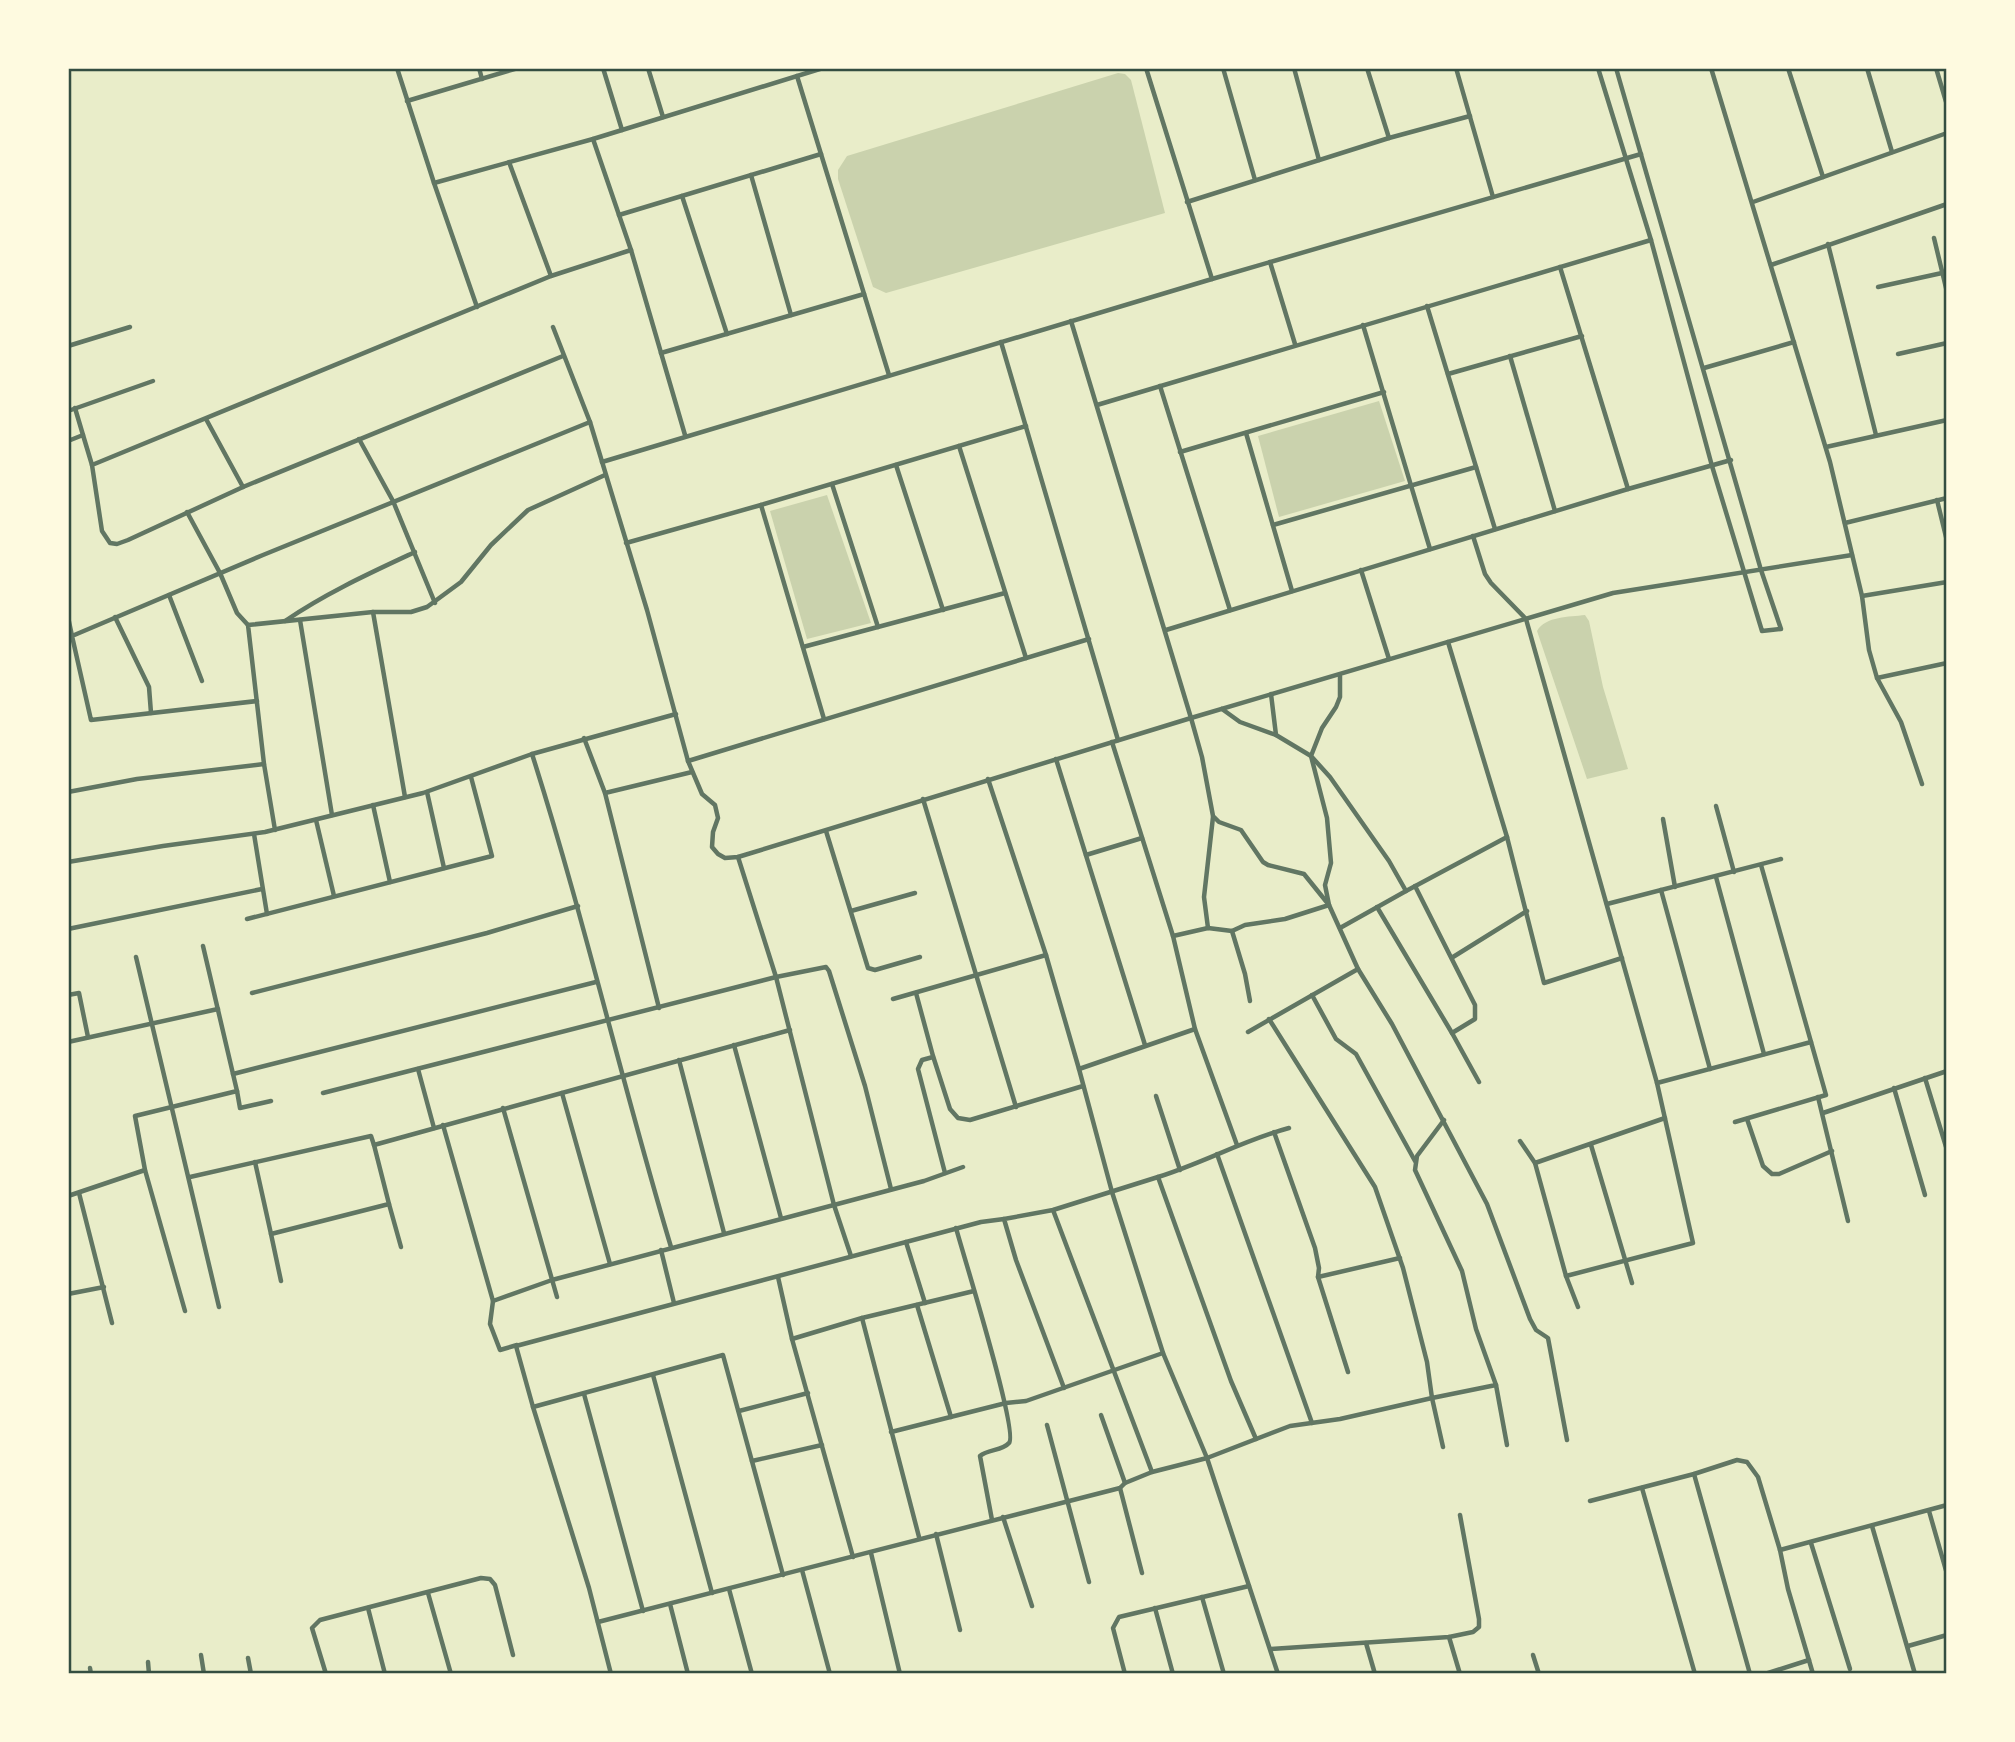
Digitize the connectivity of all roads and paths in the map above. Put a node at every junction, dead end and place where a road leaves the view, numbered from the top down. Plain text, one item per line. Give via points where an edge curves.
1 (397, 68) edge
2 (479, 68) edge
3 (518, 68) edge
4 (603, 68) edge
5 (649, 68) edge
6 (823, 68) edge
7 (1146, 68) edge
8 (1223, 68) edge
9 (1294, 68) edge
10 (1367, 68) edge
11 (1456, 68) edge
12 (1598, 68) edge
13 (1616, 68) edge
14 (1711, 68) edge
15 (1788, 68) edge
16 (1867, 68) edge
17 (1936, 68) edge
18 (797, 76) junction
19 (482, 79) junction
20 (407, 101) junction
21 (1947, 105) edge
22 (1470, 116) junction
23 (663, 117) junction
24 (622, 130) junction
25 (1947, 133) edge
26 (1389, 138) junction
27 (593, 139) junction
28 (1892, 152) junction
29 (821, 154) junction
30 (1642, 154) junction
31 (1626, 159) junction
32 (1319, 160) junction
33 (509, 162) junction
34 (751, 175) junction
35 (1823, 177) junction
36 (1255, 180) junction
37 (434, 183) junction
38 (682, 196) junction
39 (1493, 197) junction
40 (1187, 202) junction
41 (1753, 202) junction
42 (1947, 204) edge
43 (619, 215) junction
44 (1934, 238) dead end
45 (1651, 240) junction
46 (1828, 244) junction
47 (631, 250) junction
48 (1270, 262) junction
49 (1771, 265) junction
50 (1560, 267) junction
51 (1942, 273) junction
52 (551, 276) junction
53 (1212, 279) junction
54 (1878, 287) dead end
55 (1947, 292) edge
56 (864, 294) junction
57 (1427, 306) junction
58 (477, 307) junction
59 (790, 315) junction
60 (1071, 321) junction
61 (1363, 324) junction
62 (130, 327) dead end
63 (553, 327) dead end
64 (727, 334) junction
65 (1582, 336) junction
66 (1001, 342) junction
67 (1794, 342) junction
68 (1947, 343) edge
69 (1295, 344) junction
70 (68, 346) edge
71 (661, 353) junction
72 (1898, 354) dead end
73 (563, 356) junction
74 (1510, 356) junction
75 (1704, 368) junction
76 (1448, 374) junction
77 (889, 375) junction
78 (153, 381) dead end
79 (1160, 386) junction
80 (1384, 392) junction
81 (1097, 405) junction
82 (75, 408) junction
83 (68, 411) edge
84 (206, 419) junction
85 (1947, 420) edge
86 (590, 422) junction
87 (1026, 426) junction
88 (1246, 433) junction
89 (83, 435) junction
90 (1876, 435) junction
91 (685, 436) junction
92 (359, 439) junction
93 (68, 441) edge
94 (959, 446) junction
95 (1826, 447) junction
96 (1181, 452) junction
97 (1731, 460) junction
98 (601, 463) junction
99 (896, 465) junction
100 (92, 466) junction
101 (1712, 466) junction
102 (1476, 467) junction
103 (605, 475) junction
104 (832, 484) junction
105 (1412, 485) junction
106 (243, 487) junction
107 (1628, 489) junction
108 (1947, 498) edge
109 (1937, 500) junction
110 (393, 501) junction
111 (761, 505) junction
112 (1555, 511) junction
113 (187, 512) junction
114 (1845, 523) junction
115 (1273, 525) junction
116 (1494, 529) junction
117 (1473, 536) junction
118 (1947, 541) edge
119 (626, 542) junction
120 (1430, 549) junction
121 (415, 552) junction
122 (1852, 555) junction
123 (1361, 570) junction
124 (1761, 570) junction
125 (220, 573) junction
126 (1743, 573) junction
127 (1947, 582) edge
128 (1292, 591) junction
129 (1005, 593) junction
130 (169, 595) junction
131 (1862, 596) junction
132 (435, 603) junction
133 (943, 610) junction
134 (1230, 610) junction
135 (373, 612) junction
136 (68, 617) edge
137 (116, 617) junction
138 (1526, 618) junction
139 (300, 620) junction
140 (284, 622) junction
141 (248, 625) junction
142 (878, 627) junction
143 (1166, 630) junction
144 (72, 636) junction
145 (1088, 639) junction
146 (1448, 642) junction
147 (803, 647) junction
148 (1026, 658) junction
149 (1389, 659) junction
150 (1947, 663) edge
151 (1340, 676) junction
152 (1877, 678) junction
153 (202, 681) dead end
154 (1271, 694) junction
155 (257, 701) junction
156 (1222, 709) junction
157 (151, 713) junction
158 (676, 714) junction
159 (1191, 718) junction
160 (824, 719) junction
161 (1276, 735) junction
162 (584, 738) junction
163 (1115, 741) junction
164 (532, 754) junction
165 (1311, 756) junction
166 (1056, 759) junction
167 (688, 761) junction
168 (264, 764) junction
169 (692, 772) junction
170 (471, 777) junction
171 (989, 779) junction
172 (1922, 784) dead end
173 (68, 792) edge
174 (426, 792) junction
175 (605, 793) junction
176 (405, 797) junction
177 (923, 799) junction
178 (373, 805) junction
179 (1716, 806) dead end
180 (332, 815) junction
181 (1213, 816) junction
182 (1663, 819) dead end
183 (316, 820) junction
184 (275, 830) junction
185 (826, 831) junction
186 (254, 834) junction
187 (1507, 837) junction
188 (1142, 838) junction
189 (1086, 855) junction
190 (738, 857) junction
191 (1781, 859) dead end
192 (68, 862) edge
193 (1761, 865) junction
194 (444, 868) junction
195 (1734, 872) junction
196 (1716, 877) junction
197 (390, 882) junction
198 (1415, 886) junction
199 (1675, 887) junction
200 (262, 889) junction
201 (1661, 890) junction
202 (1406, 891) junction
203 (915, 893) dead end
204 (334, 896) junction
205 (1607, 904) junction
206 (1329, 905) junction
207 (578, 906) junction
208 (1377, 907) junction
209 (851, 911) junction
210 (1527, 911) junction
211 (267, 914) junction
212 (247, 919) dead end
213 (1208, 928) junction
214 (1339, 928) junction
215 (68, 929) edge
216 (1232, 931) junction
217 (1173, 936) junction
218 (202, 946) dead end
219 (1046, 955) junction
220 (136, 957) dead end
221 (920, 957) dead end
222 (1453, 957) junction
223 (1622, 958) junction
224 (1358, 969) junction
225 (975, 976) junction
226 (776, 977) junction
227 (596, 982) junction
228 (253, 993) dead end
229 (916, 993) junction
230 (68, 995) edge
231 (1312, 995) junction
232 (893, 999) dead end
233 (1250, 1001) dead end
234 (659, 1008) junction
235 (218, 1009) junction
236 (1269, 1019) junction
237 (608, 1021) junction
238 (152, 1023) junction
239 (1195, 1029) junction
240 (790, 1030) junction
241 (1248, 1032) dead end
242 (1452, 1033) junction
243 (88, 1037) junction
244 (68, 1042) edge
245 (1811, 1042) junction
246 (734, 1045) junction
247 (1145, 1045) junction
248 (1764, 1054) junction
249 (933, 1056) junction
250 (679, 1060) junction
251 (418, 1069) junction
252 (1079, 1069) junction
253 (1710, 1069) junction
254 (1947, 1071) edge
255 (233, 1074) junction
256 (624, 1076) junction
257 (1925, 1078) junction
258 (1479, 1082) dead end
259 (1657, 1083) junction
260 (1083, 1086) junction
261 (1894, 1088) junction
262 (237, 1091) junction
263 (323, 1093) dead end
264 (562, 1093) junction
265 (1156, 1096) dead end
266 (1818, 1097) junction
267 (271, 1101) dead end
268 (172, 1106) junction
269 (1016, 1107) junction
270 (503, 1108) junction
271 (1823, 1113) junction
272 (1665, 1118) junction
273 (1747, 1119) junction
274 (1444, 1121) junction
275 (1735, 1122) dead end
276 (443, 1125) junction
277 (435, 1128) junction
278 (1289, 1128) dead end
279 (1274, 1132) junction
280 (1520, 1142) dead end
281 (374, 1145) junction
282 (1237, 1145) junction
283 (1591, 1145) junction
284 (1947, 1150) edge
285 (1832, 1151) junction
286 (1217, 1154) junction
287 (255, 1162) junction
288 (1415, 1162) junction
289 (1535, 1163) junction
290 (963, 1167) dead end
291 (145, 1170) junction
292 (1180, 1170) junction
293 (945, 1173) junction
294 (190, 1177) junction
295 (1158, 1177) junction
296 (891, 1189) junction
297 (1112, 1192) junction
298 (79, 1193) junction
299 (1925, 1195) dead end
300 (68, 1196) edge
301 (389, 1204) junction
302 (834, 1205) junction
303 (1053, 1210) junction
304 (781, 1218) junction
305 (1004, 1219) junction
306 (1848, 1221) dead end
307 (956, 1228) junction
308 (724, 1233) junction
309 (271, 1234) junction
310 (906, 1242) junction
311 (401, 1247) dead end
312 (671, 1247) junction
313 (661, 1250) junction
314 (851, 1256) junction
315 (1400, 1258) junction
316 (1625, 1261) junction
317 (610, 1264) junction
318 (1566, 1276) junction
319 (778, 1277) junction
320 (1318, 1277) junction
321 (552, 1280) junction
322 (281, 1281) dead end
323 (1632, 1283) dead end
324 (104, 1287) junction
325 (974, 1291) junction
326 (68, 1294) edge
327 (557, 1297) dead end
328 (494, 1301) junction
329 (674, 1303) junction
330 (925, 1303) junction
331 (917, 1305) junction
332 (219, 1307) dead end
333 (1578, 1307) dead end
334 (185, 1311) dead end
335 (862, 1318) junction
336 (112, 1323) dead end
337 (792, 1339) junction
338 (524, 1343) junction
339 (1163, 1353) junction
340 (1113, 1372) junction
341 (1348, 1372) dead end
342 (653, 1376) junction
343 (1496, 1385) junction
344 (1063, 1388) junction
345 (808, 1393) junction
346 (584, 1394) junction
347 (1432, 1398) junction
348 (1006, 1403) junction
349 (533, 1407) junction
350 (738, 1411) junction
351 (1101, 1415) dead end
352 (951, 1417) junction
353 (1312, 1423) junction
354 (1047, 1425) dead end
355 (891, 1432) junction
356 (1256, 1439) junction
357 (1567, 1440) dead end
358 (822, 1445) junction
359 (1507, 1445) dead end
360 (1443, 1447) dead end
361 (1206, 1458) junction
362 (752, 1461) junction
363 (1152, 1472) junction
364 (1695, 1474) junction
365 (1122, 1485) junction
366 (1643, 1488) junction
367 (1068, 1501) junction
368 (1590, 1501) dead end
369 (1947, 1505) edge
370 (1929, 1511) junction
371 (1460, 1515) dead end
372 (1003, 1517) junction
373 (992, 1520) junction
374 (1872, 1526) junction
375 (936, 1534) junction
376 (919, 1538) junction
377 (1811, 1543) junction
378 (1780, 1550) junction
379 (871, 1553) junction
380 (853, 1557) junction
381 (802, 1570) junction
382 (1142, 1573) dead end
383 (1947, 1574) edge
384 (783, 1575) junction
385 (1089, 1582) dead end
386 (1249, 1586) junction
387 (729, 1589) junction
388 (428, 1593) junction
389 (712, 1593) junction
390 (1202, 1597) junction
391 (670, 1604) junction
392 (1032, 1606) dead end
393 (368, 1608) junction
394 (1155, 1608) junction
395 (643, 1611) junction
396 (598, 1622) junction
397 (960, 1630) dead end
398 (1947, 1635) edge
399 (1449, 1637) junction
400 (1366, 1643) junction
401 (1908, 1646) junction
402 (1271, 1649) junction
403 (201, 1655) dead end
404 (513, 1655) dead end
405 (1533, 1655) dead end
406 (248, 1658) dead end
407 (1809, 1660) junction
408 (148, 1662) dead end
409 (1850, 1669) dead end
410 (149, 1674) edge
411 (204, 1674) edge
412 (251, 1674) edge
413 (326, 1674) edge
414 (386, 1674) edge
415 (451, 1674) edge
416 (611, 1674) edge
417 (688, 1674) edge
418 (752, 1674) edge
419 (830, 1674) edge
420 (900, 1674) edge
421 (1125, 1674) edge
422 (1173, 1674) edge
423 (1224, 1674) edge
424 (1278, 1674) edge
425 (1375, 1674) edge
426 (1460, 1674) edge
427 (1539, 1674) edge
428 (1695, 1674) edge
429 (1750, 1674) edge
430 (1765, 1674) edge
431 (1813, 1674) edge
432 (1915, 1674) edge

1 - 20 street
2 - 19 street
3 - 19 street
4 - 24 street
5 - 23 street
6 - 18 street
7 - 40 street
8 - 36 street
9 - 32 street
10 - 26 street
11 - 22 street
12 - 31 street
13 - 30 street
14 - 41 street
15 - 35 street
16 - 28 street
17 - 21 street
18 - 23 street
18 - 29 street
19 - 20 street
20 - 37 street
22 - 26 street
22 - 39 street
23 - 24 street
24 - 27 street
25 - 28 street
26 - 32 street
27 - 33 street
27 - 43 street
28 - 35 street
29 - 34 street
29 - 56 street
30 - 31 street
30 - 75 street
31 - 39 street
31 - 45 street
32 - 36 street
33 - 37 street
33 - 52 street
34 - 38 street
34 - 59 street
35 - 41 street
36 - 40 street
37 - 58 street
38 - 43 street
38 - 64 street
39 - 48 street
40 - 53 street
41 - 49 street
42 - 46 street
43 - 47 street
44 - 51 street
45 - 50 street
45 - 101 street
46 - 49 street
46 - 90 street
47 - 52 street
47 - 71 street
48 - 53 street
48 - 69 street
49 - 67 street
50 - 57 street
50 - 65 street
51 - 54 street
51 - 55 street
52 - 58 street
53 - 60 street
56 - 59 street
56 - 77 street
57 - 61 street
57 - 76 street
58 - 84 street
59 - 64 street
60 - 66 street
60 - 81 street
61 - 69 street
61 - 80 street
62 - 70 street
63 - 73 street
64 - 71 street
65 - 74 street
65 - 107 street
66 - 77 street
66 - 87 street
67 - 75 street
67 - 95 street
68 - 72 street
69 - 79 street
71 - 91 street
73 - 86 street
73 - 92 street
74 - 76 street
74 - 112 street
75 - 97 street
76 - 102 street
77 - 91 street
78 - 82 street
79 - 81 street
79 - 96 street
80 - 88 street
80 - 105 street
81 - 143 street
82 - 83 street
82 - 89 street
84 - 100 street
84 - 106 street
85 - 90 street
86 - 98 street
86 - 110 street
87 - 94 street
87 - 145 street
88 - 96 street
88 - 115 street
89 - 93 street
89 - 100 street
90 - 95 street
91 - 98 street
92 - 106 street
92 - 110 street
94 - 99 street
94 - 129 street
95 - 114 street
96 - 134 street
97 - 101 street
97 - 124 street
98 - 103 street
99 - 104 street
99 - 133 street
100 - 113 street via 102,531 110,542 128,540
101 - 107 street
101 - 126 street
102 - 105 street
102 - 116 street
103 - 119 street
103 - 132 street via 528,510 461,582
104 - 111 street
104 - 142 street
105 - 115 street
105 - 120 street
106 - 113 street
107 - 112 street
108 - 109 street
109 - 114 street
109 - 118 street
110 - 121 street
110 - 125 street
111 - 119 street
111 - 147 street
112 - 116 street
113 - 125 street
114 - 122 street
115 - 128 street
116 - 117 street
117 - 120 street
117 - 138 street via 1485,574
119 - 158 street
120 - 123 street
121 - 132 street
121 - 140 street via 346,584
122 - 124 street
122 - 131 street
123 - 128 street
123 - 149 street
124 - 126 street
124 - 126 street via 1781,629 1762,631
125 - 130 street
125 - 141 street via 237,613
126 - 138 street via 1613,593
127 - 131 street
128 - 134 street
129 - 133 street
129 - 148 street
130 - 137 street
130 - 153 street
131 - 152 street
132 - 135 street via 411,612
133 - 142 street
134 - 143 street
135 - 139 street
135 - 176 street
136 - 144 street
137 - 144 street
137 - 157 street via 149,687
138 - 146 street
138 - 205 street
139 - 140 street
139 - 180 street
140 - 141 street
141 - 155 street
142 - 147 street
143 - 159 street
144 - 157 street via 91,720
145 - 148 street
145 - 163 street
146 - 149 street
146 - 187 street
147 - 160 street
148 - 160 street
149 - 151 street
150 - 152 street
151 - 154 street
151 - 165 street via 1340,697
152 - 172 street via 1901,722
154 - 156 street
154 - 161 street
155 - 157 street
155 - 168 street
156 - 159 street
156 - 161 street via 1240,722
158 - 162 street
158 - 167 street
159 - 163 street
159 - 181 street
160 - 167 street
161 - 165 street
162 - 164 street
162 - 175 street
163 - 166 street
163 - 188 street
164 - 170 street
164 - 207 street
165 - 202 street
165 - 206 street via 1327,818 1331,863 1325,885
166 - 171 street
166 - 189 street
167 - 169 street
168 - 173 street
168 - 184 street
169 - 175 street
169 - 190 street via 702,794 715,805 718,818 712,847 725,858
170 - 174 street
170 - 194 street via 492,856
171 - 177 street
171 - 219 street
174 - 176 street
174 - 194 street
175 - 234 street
176 - 178 street
177 - 185 street
177 - 225 street
178 - 180 street
178 - 197 street
179 - 195 street
180 - 183 street
181 - 206 street via 1241,830 1263,862 1304,874
181 - 213 street via 1204,897
182 - 199 street
183 - 184 street
183 - 204 street
184 - 186 street
185 - 190 street
185 - 209 street
186 - 192 street
186 - 200 street
187 - 198 street
187 - 210 street
188 - 189 street
188 - 217 street
189 - 247 street
190 - 226 street
191 - 193 street
193 - 195 street
193 - 245 street
194 - 197 street
195 - 196 street
196 - 199 street
196 - 248 street
197 - 204 street
198 - 202 street
198 - 222 street
199 - 201 street
200 - 211 street
200 - 215 street
201 - 205 street
201 - 253 street
202 - 208 street
203 - 209 street
204 - 211 street
205 - 223 street
206 - 214 street
206 - 216 street
207 - 227 street
207 - 228 street
208 - 214 street
208 - 242 street
209 - 221 street via 871,971
210 - 222 street
210 - 223 street via 1545,984
211 - 212 street
213 - 216 street
213 - 217 street
214 - 224 street
216 - 233 street
217 - 239 street
218 - 235 street
219 - 225 street
219 - 252 street
220 - 238 street
222 - 242 street via 1477,1012 1469,1024
223 - 259 street
224 - 231 street
224 - 274 street
225 - 229 street
225 - 269 street
226 - 234 street
226 - 240 street
226 - 296 street via 822,967 830,971
227 - 237 street
227 - 255 street
229 - 232 street
229 - 249 street
230 - 243 street via 79,993
231 - 236 street
231 - 288 street via 1336,1039 1356,1054
234 - 237 street
235 - 238 street
235 - 255 street
236 - 241 street
236 - 315 street via 1375,1187
237 - 251 street
237 - 256 street
238 - 243 street
238 - 268 street
239 - 247 street
239 - 282 street
240 - 246 street
240 - 302 street
242 - 258 street
243 - 244 street
245 - 248 street
245 - 266 street via 1826,1095
246 - 250 street
246 - 304 street
247 - 252 street
248 - 253 street
249 - 269 street via 950,1109 958,1118 970,1120
249 - 293 street via 922,1060 918,1069
250 - 256 street
250 - 308 street
251 - 263 street
251 - 277 street
252 - 260 street
253 - 259 street
254 - 257 street
255 - 262 street
256 - 264 street
256 - 312 street
257 - 261 street
257 - 284 street
259 - 272 street
260 - 269 street
260 - 297 street
261 - 271 street
261 - 299 street
262 - 267 street via 240,1108
262 - 268 street
264 - 270 street
264 - 317 street
265 - 292 street
266 - 271 street
266 - 273 street
268 - 291 street via 135,1116
268 - 294 street
270 - 276 street
270 - 321 street
271 - 285 street
272 - 283 street
272 - 316 street via 1693,1242
273 - 275 street
273 - 285 street via 1763,1166 1772,1174
274 - 288 street
274 - 357 street via 1487,1204 1530,1319 1548,1338
276 - 277 street
276 - 328 street
277 - 281 street
278 - 279 street
279 - 282 street
279 - 320 street via 1315,1248
280 - 289 street
281 - 287 street via 371,1136
281 - 301 street
282 - 286 street
283 - 289 street
283 - 316 street
285 - 306 street
286 - 292 street
286 - 353 street
287 - 294 street
287 - 309 street
288 - 343 street via 1462,1271
289 - 318 street
290 - 293 street
291 - 298 street
291 - 334 street
292 - 295 street
293 - 296 street
294 - 332 street
295 - 297 street
295 - 356 street
296 - 302 street
297 - 303 street
297 - 339 street
298 - 300 street
298 - 324 street
301 - 309 street
301 - 311 street
302 - 304 street
302 - 314 street
303 - 305 street
303 - 340 street
304 - 308 street
305 - 307 street
305 - 344 street
307 - 310 street
307 - 325 street
308 - 312 street
309 - 322 street
310 - 314 street
310 - 330 street
312 - 313 street
313 - 317 street
313 - 329 street
314 - 319 street
315 - 320 street
315 - 347 street
316 - 318 street
316 - 323 street
317 - 321 street
318 - 333 street
319 - 329 street
319 - 337 street
320 - 341 street
321 - 327 street
321 - 328 street
324 - 326 street
324 - 336 street
325 - 330 street
325 - 348 street
328 - 338 street via 490,1324 500,1350
329 - 338 street
330 - 331 street
331 - 335 street
331 - 352 street
335 - 337 street
335 - 355 street
337 - 345 street
338 - 349 street via 516,1346
339 - 340 street
339 - 361 street
340 - 344 street
340 - 363 street
342 - 346 street
342 - 350 street via 723,1355
342 - 389 street
343 - 347 street
343 - 359 street
344 - 348 street
345 - 350 street
345 - 358 street
346 - 349 street
346 - 395 street
347 - 353 street
347 - 360 street
348 - 352 street
348 - 373 street via 1010,1443 980,1456
349 - 396 street
350 - 362 street
351 - 365 street
352 - 355 street
353 - 356 street
354 - 367 street
355 - 376 street
356 - 361 street
358 - 362 street
358 - 380 street
361 - 363 street
361 - 386 street
362 - 384 street
363 - 365 street
364 - 366 street
364 - 378 street via 1737,1460 1747,1462 1758,1477
364 - 429 street
365 - 367 street
365 - 382 street
366 - 368 street
366 - 428 street
367 - 372 street
367 - 385 street
369 - 370 street
370 - 374 street
370 - 383 street
371 - 399 street via 1479,1627
372 - 373 street
372 - 392 street
373 - 375 street
374 - 377 street
374 - 401 street
375 - 376 street
375 - 397 street
376 - 379 street
377 - 378 street
377 - 409 street
378 - 407 street
379 - 380 street
379 - 420 street
380 - 381 street
381 - 384 street
381 - 419 street
384 - 387 street
386 - 390 street
386 - 402 street
387 - 389 street
387 - 418 street
388 - 393 street
388 - 404 street via 490,1579
388 - 415 street
389 - 391 street
390 - 394 street
390 - 423 street
391 - 395 street
391 - 417 street
393 - 413 street via 320,1620 312,1628
393 - 414 street
394 - 421 street via 1115,1620
394 - 422 street
395 - 396 street
396 - 416 street
398 - 401 street
399 - 400 street
399 - 426 street
400 - 402 street
400 - 425 street
401 - 432 street
402 - 424 street
403 - 411 street
405 - 427 street
406 - 412 street
407 - 430 street
407 - 431 street
408 - 410 street

